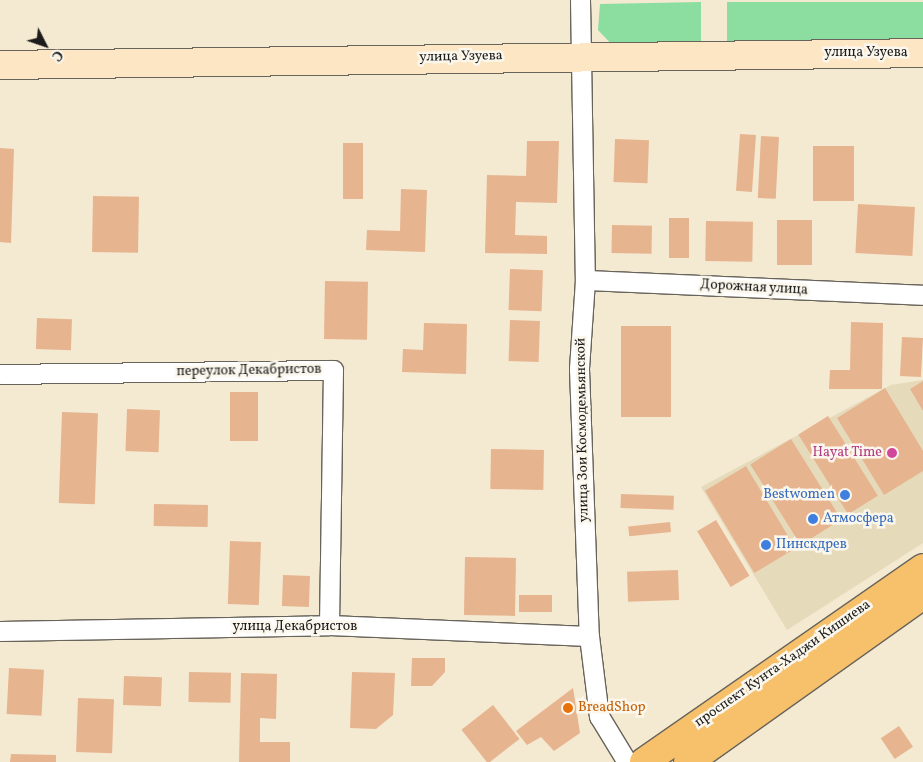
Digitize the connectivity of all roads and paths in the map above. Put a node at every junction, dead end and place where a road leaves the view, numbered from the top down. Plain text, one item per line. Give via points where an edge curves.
1 (580, 0) edge
2 (923, 53) edge
3 (581, 55) junction
4 (0, 65) edge
5 (584, 280) junction
6 (923, 296) edge
7 (0, 374) edge
8 (923, 568) edge
9 (923, 595) edge
10 (329, 625) junction
11 (0, 631) edge
12 (589, 636) junction
13 (627, 762) edge
14 (644, 762) edge
15 (688, 762) edge

1 - 3 street, улица Зои Космодемьянской
2 - 3 main road, улица Узуева
3 - 4 main road, улица Узуева
3 - 5 street, улица Зои Космодемьянской
5 - 6 street, Дорожная улица
5 - 12 street, улица Зои Космодемьянской via 579,369
7 - 10 street, переулок Декабристов via 333,370
8 - 14 main road, проспект Кунта-Хаджи Кишиева
9 - 15 main road, проспект Кунта-Хаджи Кишиева
10 - 11 street, улица Декабристов
10 - 12 street, улица Декабристов
12 - 13 street, улица Зои Космодемьянской via 599,716

